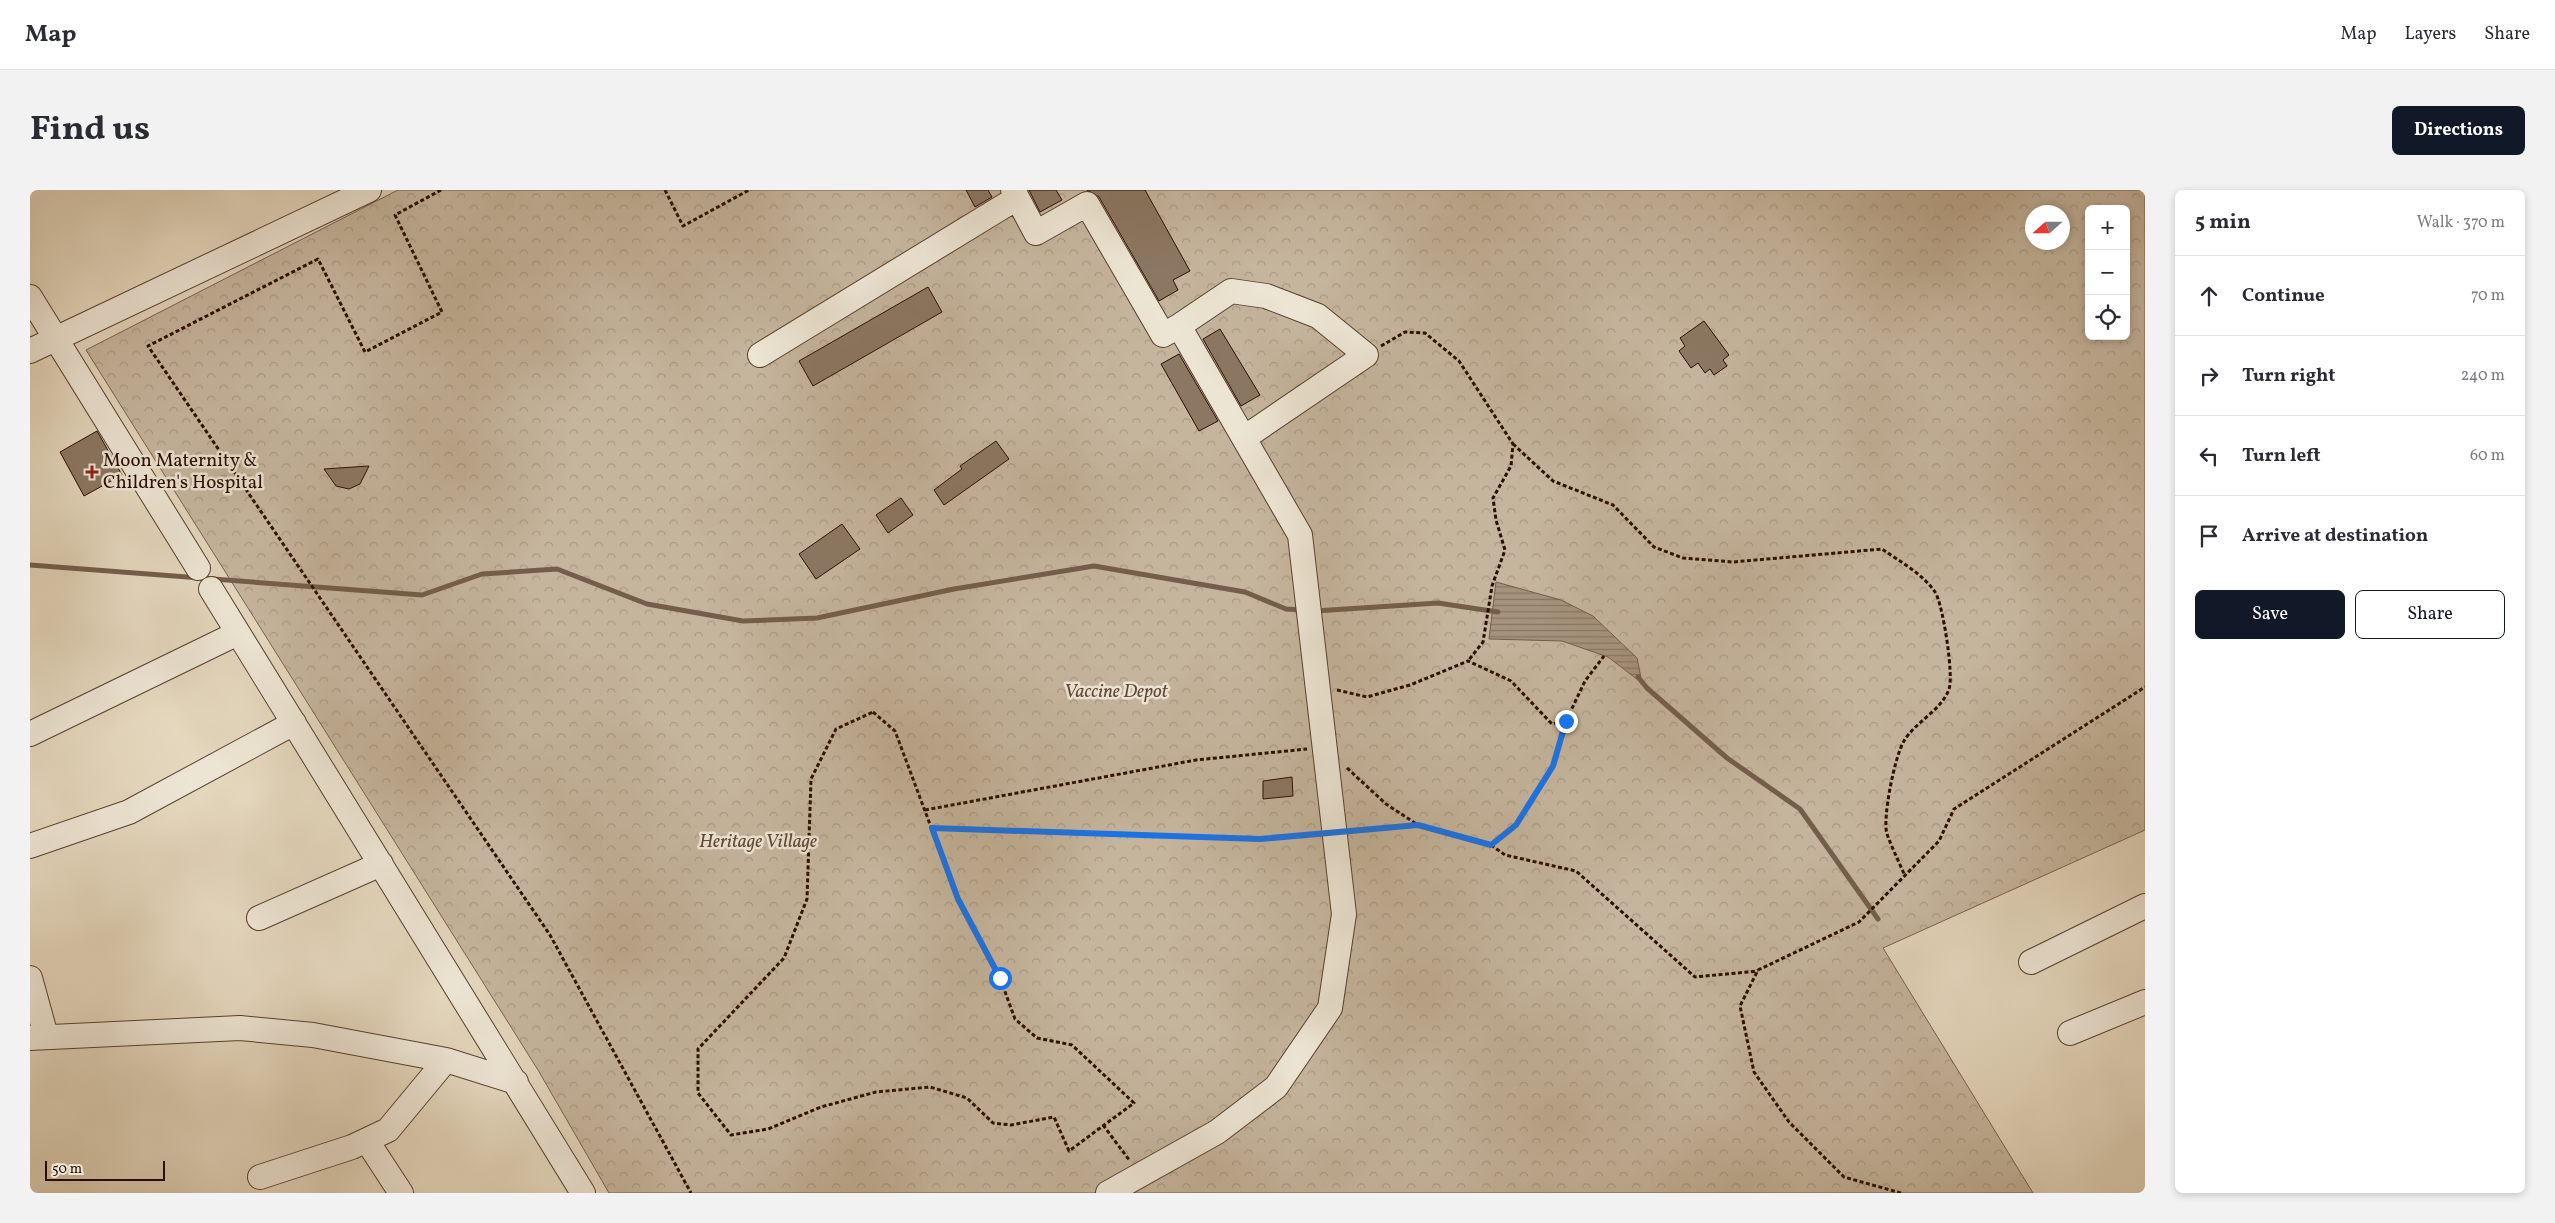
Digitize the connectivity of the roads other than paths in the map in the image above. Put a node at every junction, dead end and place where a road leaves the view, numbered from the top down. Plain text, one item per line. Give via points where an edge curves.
1 (326, 190) edge
2 (1015, 194) edge
3 (359, 195) edge
4 (32, 305) edge
5 (1179, 326) junction
6 (56, 340) junction
7 (30, 351) edge
8 (760, 355) dead end
9 (1244, 438) junction
10 (198, 568) dead end
11 (211, 589) dead end
12 (238, 633) junction
13 (294, 722) junction
14 (30, 734) edge
15 (30, 846) edge
16 (381, 864) junction
17 (2145, 906) edge
18 (258, 918) dead end
19 (2031, 962) dead end
20 (30, 978) edge
21 (2145, 1002) edge
22 (2070, 1034) dead end
23 (38, 1037) edge
24 (446, 1060) junction
25 (516, 1082) junction
26 (367, 1142) junction
27 (260, 1177) dead end
28 (401, 1193) edge
29 (582, 1193) edge
30 (1108, 1193) edge

1 - 3 street
2 - 5 street via 1036,233 1088,204 1163,336
2 - 8 street
3 - 6 street
4 - 6 street
5 - 9 street
5 - 9 street via 1231,290 1266,296 1318,316 1366,354
6 - 7 street
6 - 10 street
9 - 30 street via 1300,535 1344,914 1330,1008 1276,1087 1217,1132
11 - 12 street
12 - 13 street
12 - 14 street
13 - 15 street via 129,812
13 - 16 street
16 - 18 street
16 - 25 street
17 - 19 street
20 - 23 street
21 - 22 street
23 - 24 street via 240,1028 313,1034
24 - 25 street
24 - 26 street via 388,1130
25 - 29 street
26 - 27 street
26 - 28 street

